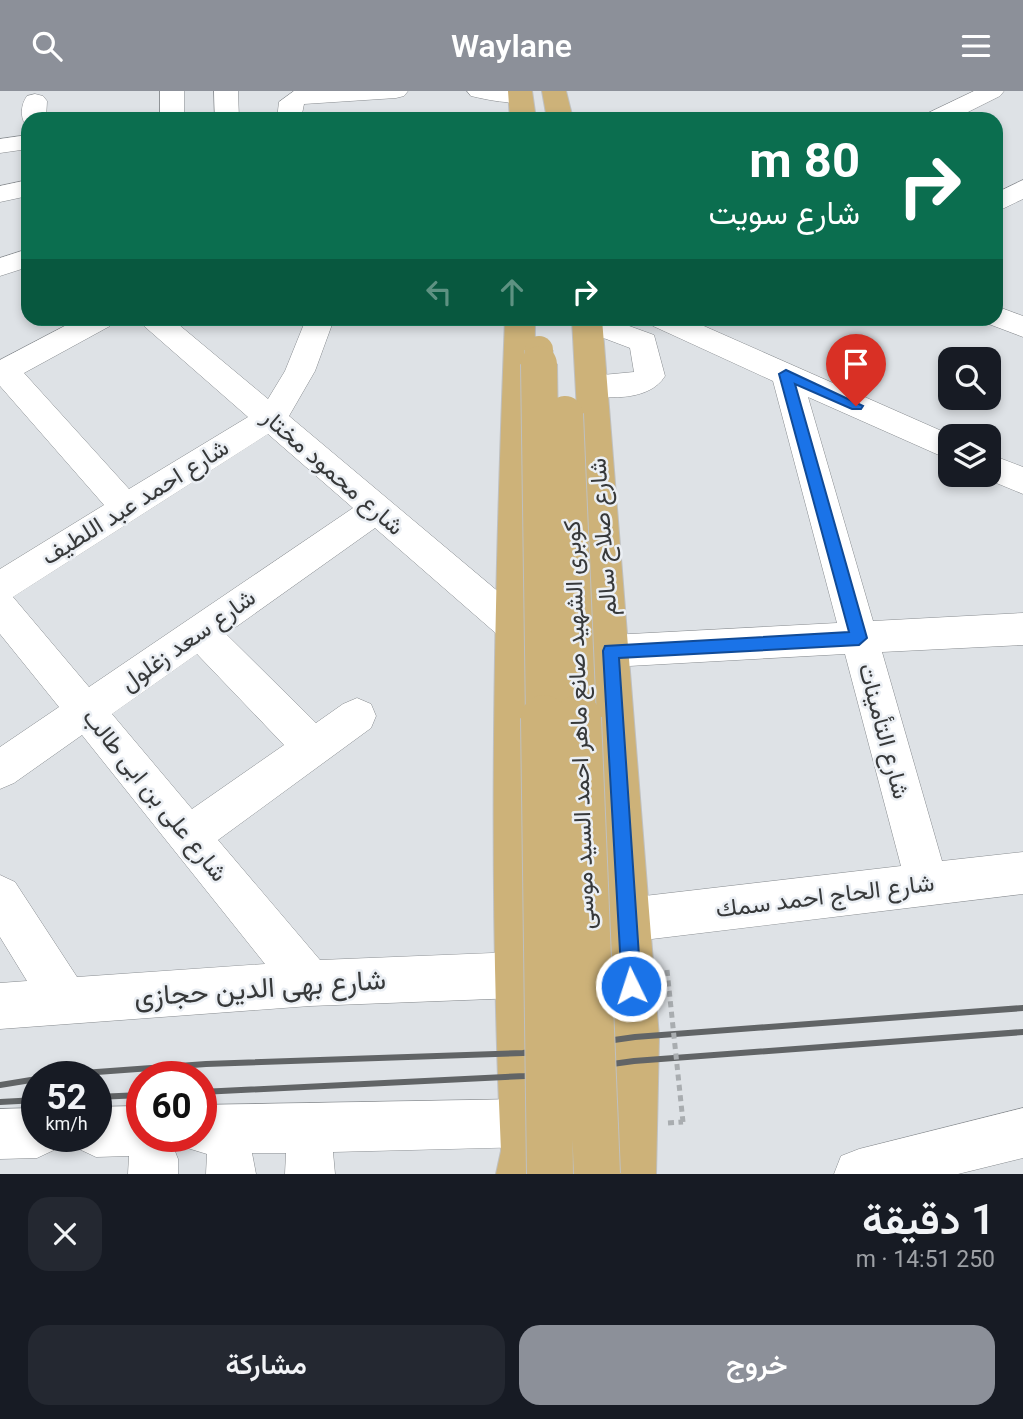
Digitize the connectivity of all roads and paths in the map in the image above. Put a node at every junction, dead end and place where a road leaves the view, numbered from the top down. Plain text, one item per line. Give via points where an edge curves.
1 (172, 91) edge
2 (226, 91) edge
3 (396, 91) edge
4 (479, 91) edge
5 (992, 91) edge
6 (521, 102) edge
7 (172, 112) edge
8 (227, 112) edge
9 (290, 112) edge
10 (949, 112) edge
11 (21, 117) edge
12 (0, 124) edge
13 (21, 143) edge
14 (0, 146) edge
15 (1023, 188) edge
16 (21, 190) edge
17 (0, 194) edge
18 (1003, 200) edge
19 (21, 260) edge
20 (0, 267) edge
21 (1003, 319) edge
22 (80, 326) edge
23 (162, 326) edge
24 (318, 326) edge
25 (708, 327) edge
26 (1023, 327) edge
27 (557, 328) edge
28 (2, 372) edge
29 (786, 374) junction
30 (592, 385) junction
31 (271, 418) junction
32 (938, 443) edge
33 (1001, 471) edge
34 (1023, 481) edge
35 (126, 508) junction
36 (377, 509) junction
37 (0, 587) edge
38 (0, 607) edge
39 (512, 625) junction
40 (1023, 629) edge
41 (200, 632) junction
42 (859, 638) junction
43 (611, 651) junction
44 (614, 696) junction
45 (511, 697) junction
46 (86, 711) junction
47 (357, 716) dead end
48 (313, 747) junction
49 (0, 770) edge
50 (189, 836) junction
51 (622, 836) junction
52 (512, 840) junction
53 (1023, 873) edge
54 (927, 884) junction
55 (0, 897) edge
56 (627, 920) junction
57 (667, 970) dead end
58 (519, 975) junction
59 (310, 983) junction
60 (66, 1001) junction
61 (0, 1006) edge
62 (683, 1122) dead end
63 (525, 1123) junction
64 (21, 1133) edge
65 (1023, 1133) edge
66 (0, 1134) edge
67 (112, 1139) edge
68 (149, 1155) edge
69 (221, 1155) edge
70 (608, 1169) edge
71 (522, 1174) edge
72 (550, 1174) edge
73 (859, 1174) edge

1 - 7 street
2 - 8 street
3 - 9 street via 298,97 291,102
4 - 6 street
5 - 10 street
11 - 12 street
13 - 14 street
15 - 18 street
16 - 17 street
19 - 20 street
21 - 26 street
22 - 28 street
23 - 31 street, شارع محمود مختار
24 - 31 street via 301,376
25 - 29 street
27 - 30 main road, شارع صلاح سالم
27 - 30 street via 644,342 650,376 640,384
27 - 39 main road
27 - 70 main road, كوبرى الشهيد صانع ماهر احمد السيد موسى, bridge
27 - 72 main road, كوبرى الشهيد صانع ماهر احمد السيد موسى, bridge
28 - 35 street
29 - 32 street
29 - 42 street, شارع التأمينات
30 - 43 main road, شارع صلاح سالم
31 - 35 street, شارع احمد عبد اللطيف
31 - 36 street, شارع محمود مختار
33 - 34 street
35 - 37 street, شارع احمد عبد اللطيف
36 - 39 street, شارع محمود مختار
36 - 41 street, شارع سعد زغلول
38 - 46 street, شارع على بن ابى طالب
39 - 45 main road
40 - 42 street
41 - 46 street, شارع سعد زغلول
41 - 48 street
42 - 43 street
42 - 54 street, شارع التأمينات
43 - 44 main road, شارع صلاح سالم
44 - 45 main road via 573,677 529,684
44 - 51 main road, شارع صلاح سالم
45 - 52 main road
46 - 49 street, شارع سعد زغلول
46 - 50 street, شارع على بن ابى طالب
47 - 48 street
48 - 50 street
50 - 59 street, شارع على بن ابى طالب
51 - 52 main road via 608,850 569,863 528,853
51 - 56 main road, شارع صلاح سالم
52 - 58 main road
53 - 54 street, شارع الحاج احمد سمك
54 - 56 street, شارع الحاج احمد سمك
55 - 60 street
56 - 70 main road, شارع صلاح سالم via 635,1037
57 - 62 path, bridge
58 - 59 street, شارع بهى الدين حجازى
58 - 63 main road
59 - 60 street, شارع بهى الدين حجازى
60 - 61 street, شارع بهى الدين حجازى
63 - 69 street
63 - 71 main road via 527,1151
64 - 66 street
65 - 73 street
67 - 68 street

